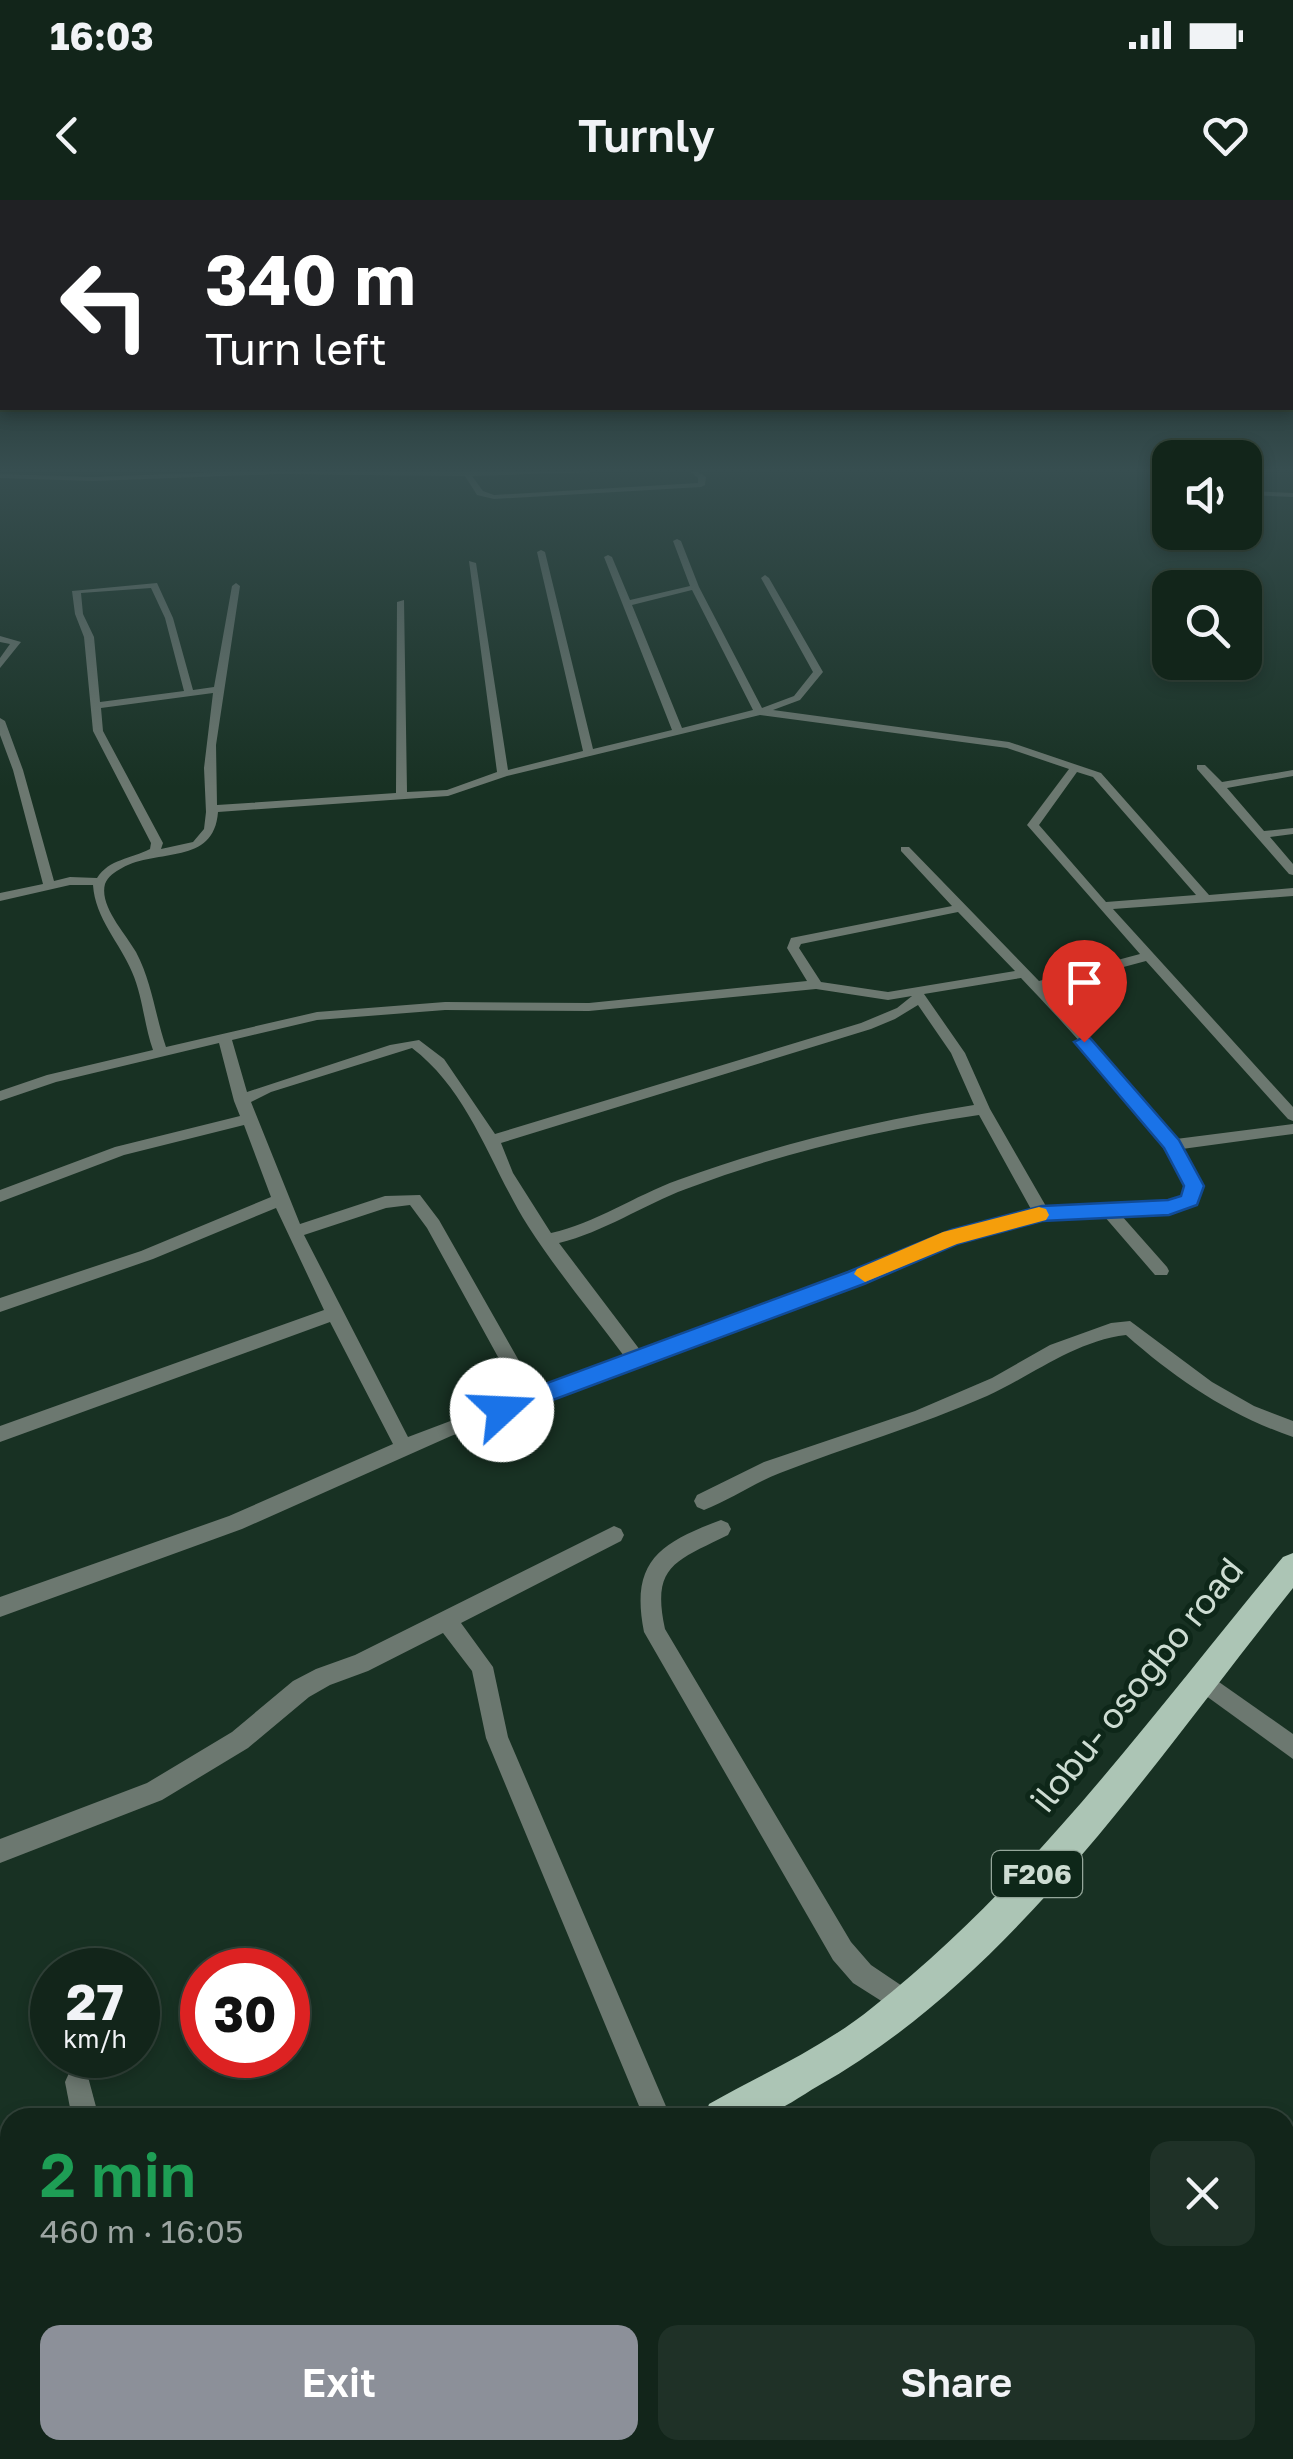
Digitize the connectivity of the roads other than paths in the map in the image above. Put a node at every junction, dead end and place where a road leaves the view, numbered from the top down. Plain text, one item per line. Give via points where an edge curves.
1 (474, 576) edge
2 (547, 576) edge
3 (616, 576) edge
4 (691, 576) edge
5 (766, 578) dead end
6 (236, 586) dead end
7 (695, 587) junction
8 (400, 602) dead end
9 (628, 603) junction
10 (0, 639) edge
11 (0, 665) edge
12 (219, 689) junction
13 (188, 692) junction
14 (96, 706) junction
15 (759, 712) junction
16 (0, 721) edge
17 (678, 731) junction
18 (589, 753) junction
19 (14, 756) junction
20 (0, 759) edge
21 (1201, 767) dead end
22 (1074, 769) junction
23 (1293, 773) edge
24 (503, 774) junction
25 (1219, 786) junction
26 (402, 796) junction
27 (212, 809) junction
28 (1293, 831) edge
29 (1261, 835) junction
30 (905, 848) dead end
31 (148, 855) junction
32 (1293, 871) edge
33 (100, 882) junction
34 (49, 886) junction
35 (1293, 892) edge
36 (0, 897) edge
37 (1207, 900) junction
38 (1103, 906) junction
39 (960, 908) junction
40 (1148, 956) junction
41 (1023, 974) junction
42 (816, 985) junction
43 (1036, 986) junction
44 (916, 994) junction
45 (224, 1037) junction
46 (161, 1053) junction
47 (0, 1096) edge
48 (240, 1101) junction
49 (983, 1109) junction
50 (1293, 1116) edge
51 (247, 1119) junction
52 (1293, 1129) edge
53 (492, 1140) junction
54 (1172, 1145) junction
55 (0, 1196) edge
56 (280, 1200) junction
57 (1108, 1210) junction
58 (1042, 1214) junction
59 (295, 1232) junction
60 (547, 1240) junction
61 (1162, 1271) dead end
62 (0, 1305) edge
63 (334, 1313) junction
64 (637, 1360) junction
65 (530, 1399) junction
66 (1293, 1429) edge
67 (0, 1434) edge
68 (405, 1450) junction
69 (704, 1501) dead end
70 (722, 1529) dead end
71 (614, 1535) dead end
72 (1293, 1566) edge
73 (0, 1607) edge
74 (446, 1620) junction
75 (1199, 1678) junction
76 (1293, 1748) edge
77 (0, 1851) edge
78 (905, 2003) junction
79 (78, 2082) dead end
80 (84, 2108) edge
81 (654, 2108) edge
82 (740, 2108) edge

1 - 24 street
2 - 18 street
3 - 9 street
4 - 7 street
5 - 15 street via 818,672 797,698
6 - 12 street
7 - 9 street
7 - 15 street
8 - 26 street
9 - 17 street
10 - 11 street via 16,642
12 - 13 street
12 - 27 street via 209,766
13 - 14 street
13 - 14 street via 154,585 80,589 76,602 89,636
14 - 31 street via 105,749 157,842
15 - 17 street
15 - 22 street via 1010,744
16 - 19 street
17 - 18 street
18 - 24 street
19 - 20 street
19 - 34 street
21 - 25 street
22 - 37 street via 1097,775
22 - 38 street via 1033,826
23 - 25 street
24 - 26 street via 448,792
25 - 29 street
26 - 27 street
27 - 31 street via 202,840
28 - 29 street
29 - 32 street
30 - 39 street
31 - 33 street via 120,861
33 - 34 street
33 - 46 street via 101,907 138,969
34 - 36 street
35 - 37 street
37 - 38 street
38 - 40 street
39 - 41 street
39 - 42 street via 796,940 793,948
40 - 43 street
40 - 50 street
41 - 43 street
41 - 44 street
42 - 44 street
42 - 45 street via 589,1007 478,1004 342,1014
43 - 54 street
44 - 49 street via 958,1054
44 - 53 street via 910,1007 854,1032
45 - 46 street
45 - 48 street
46 - 47 street
48 - 51 street
48 - 53 street via 414,1043 438,1062
49 - 58 street
49 - 60 street via 740,1164
51 - 55 street via 120,1151
51 - 56 street
52 - 54 street
53 - 60 street
54 - 57 street via 1194,1186 1190,1200
56 - 59 street
56 - 62 street
57 - 58 street
57 - 61 street
58 - 64 street via 951,1238
59 - 63 street
59 - 65 street via 414,1199
60 - 64 street
63 - 67 street
63 - 68 street
64 - 65 street
65 - 68 street
66 - 69 street via 1210,1392 1130,1328 1111,1330 921,1418 772,1468
68 - 73 street via 236,1522
70 - 78 street via 653,1572 646,1600 655,1632 842,1952
71 - 74 street
72 - 75 main road, ilobu- osogbo road / F206
74 - 77 street via 324,1676 240,1740 154,1792
74 - 81 street via 482,1667 497,1738
75 - 76 street
75 - 78 main road, ilobu- osogbo road / F206 via 1057,1853 966,1952
78 - 82 main road, ilobu- osogbo road / F206
79 - 80 street

